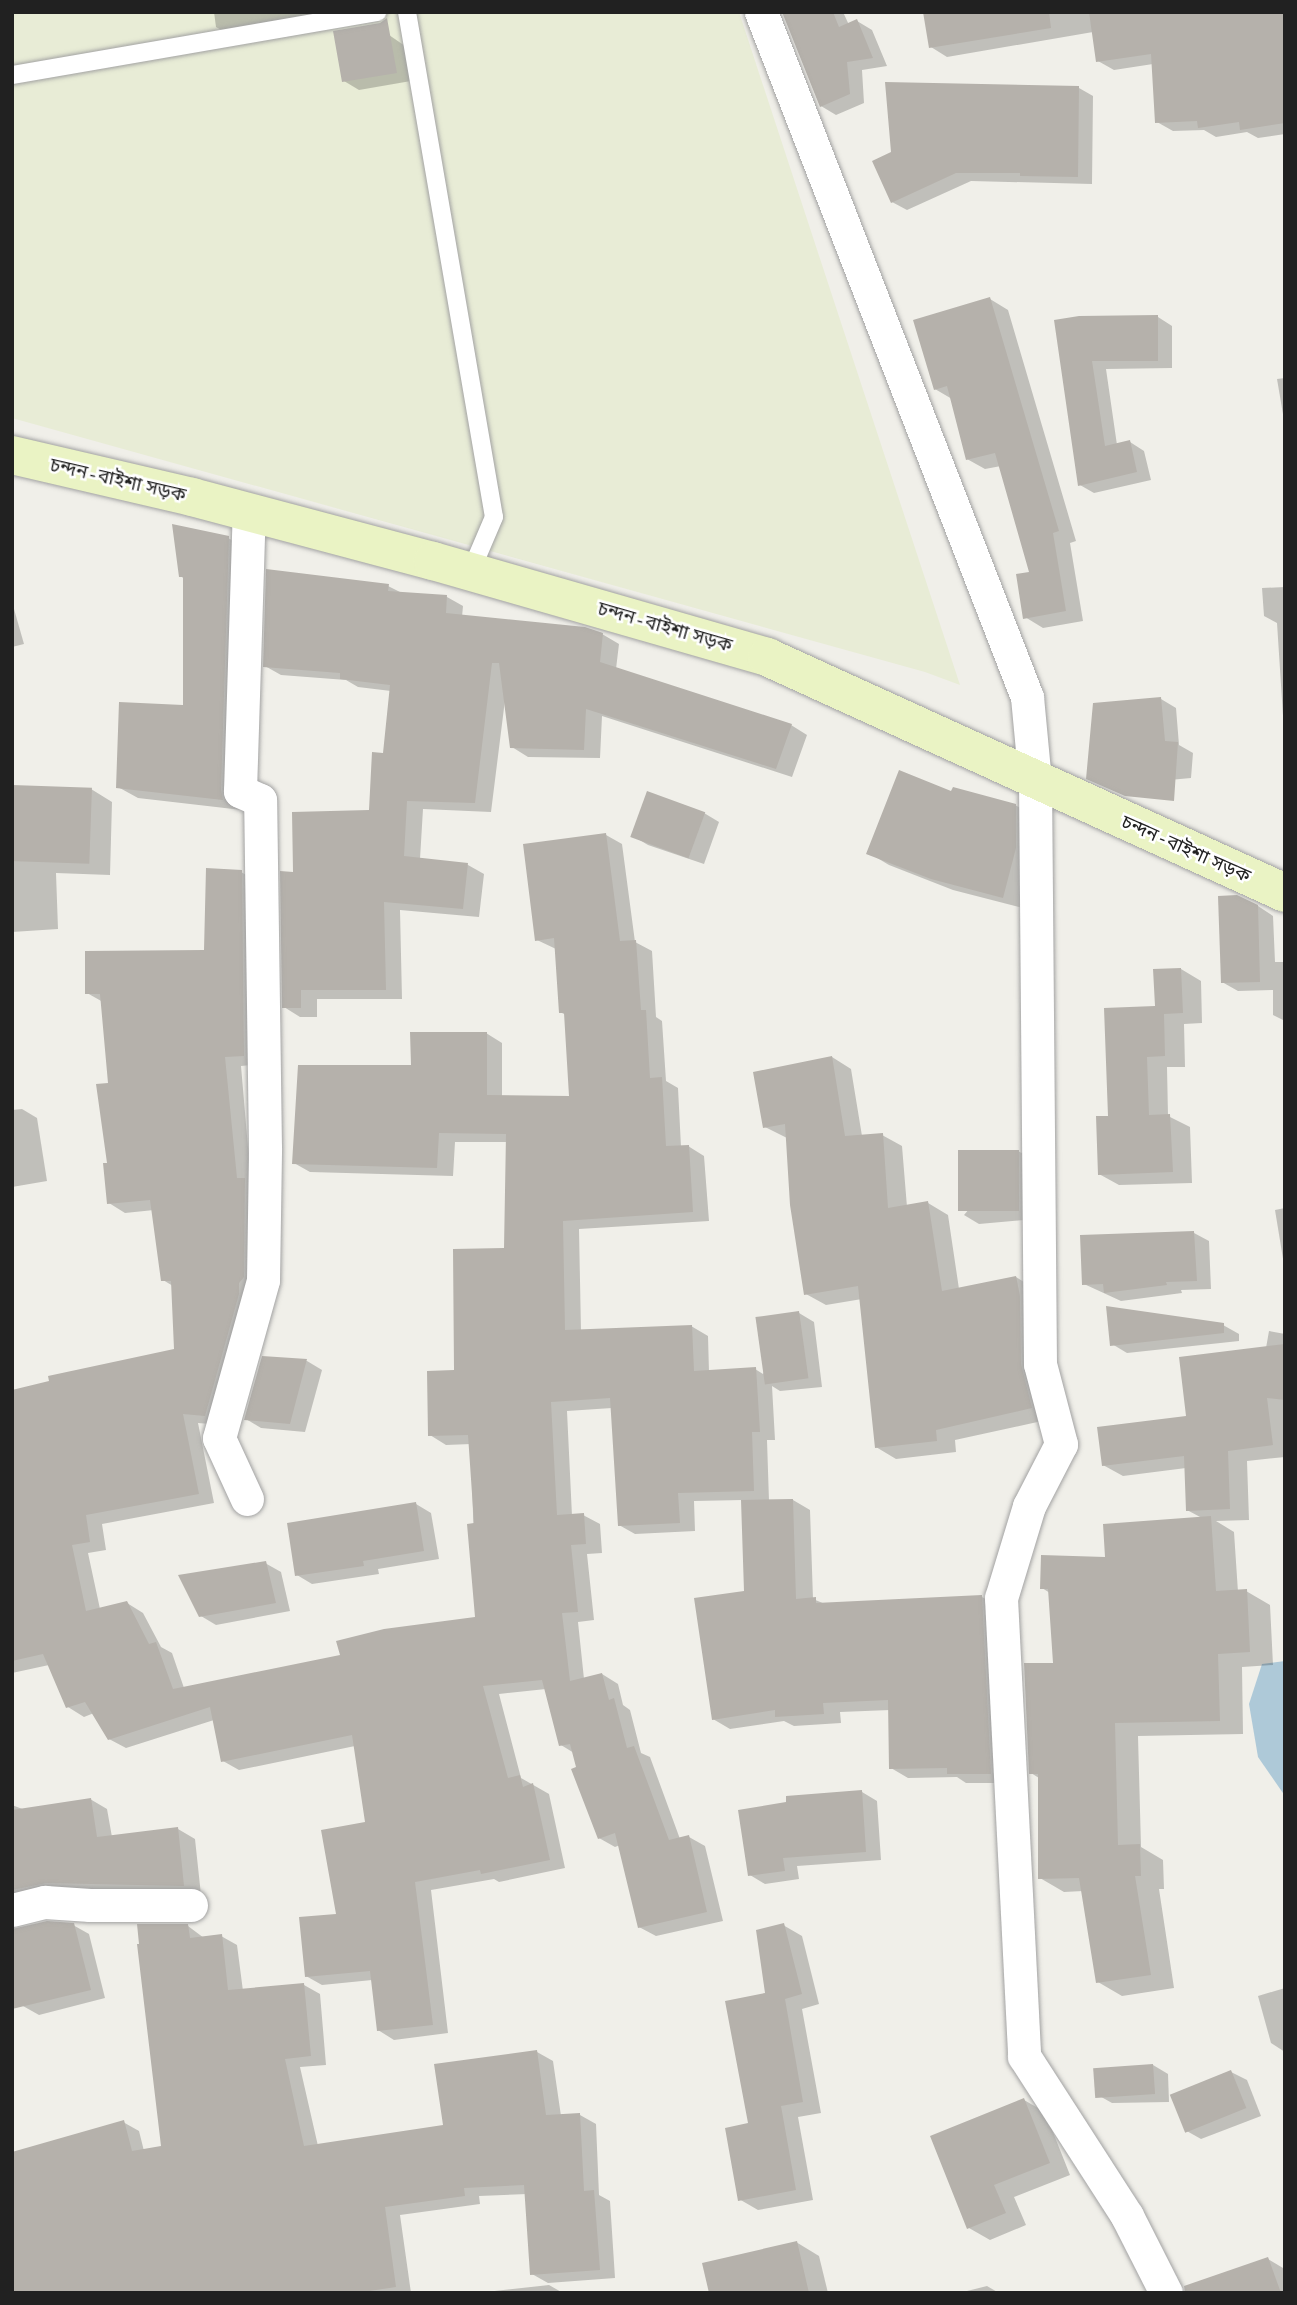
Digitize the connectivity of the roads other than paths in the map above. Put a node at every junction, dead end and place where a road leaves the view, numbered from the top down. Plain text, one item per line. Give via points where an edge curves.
1 (379, 12) edge
2 (407, 12) edge
3 (761, 12) edge
4 (12, 75) edge
5 (12, 455) edge
6 (249, 512) junction
7 (471, 571) junction
8 (1035, 781) junction
9 (1285, 893) edge
10 (247, 1499) dead end
11 (191, 1905) dead end
12 (12, 1910) edge
13 (1166, 2293) edge

1 - 4 lane
2 - 7 lane via 494,517
3 - 8 street via 1027,697
5 - 6 main road, চন্দন - বাইশা সড়ক
6 - 7 main road, চন্দন - বাইশা সড়ক
6 - 10 street via 240,791 260,800 263,1280 219,1438
7 - 8 main road, চন্দন - বাইশা সড়ক via 767,657
8 - 9 main road, চন্দন - বাইশা সড়ক
8 - 13 street via 1041,1364 1061,1444 1029,1506 1001,1598 1024,2056 1127,2216
11 - 12 street via 45,1902

